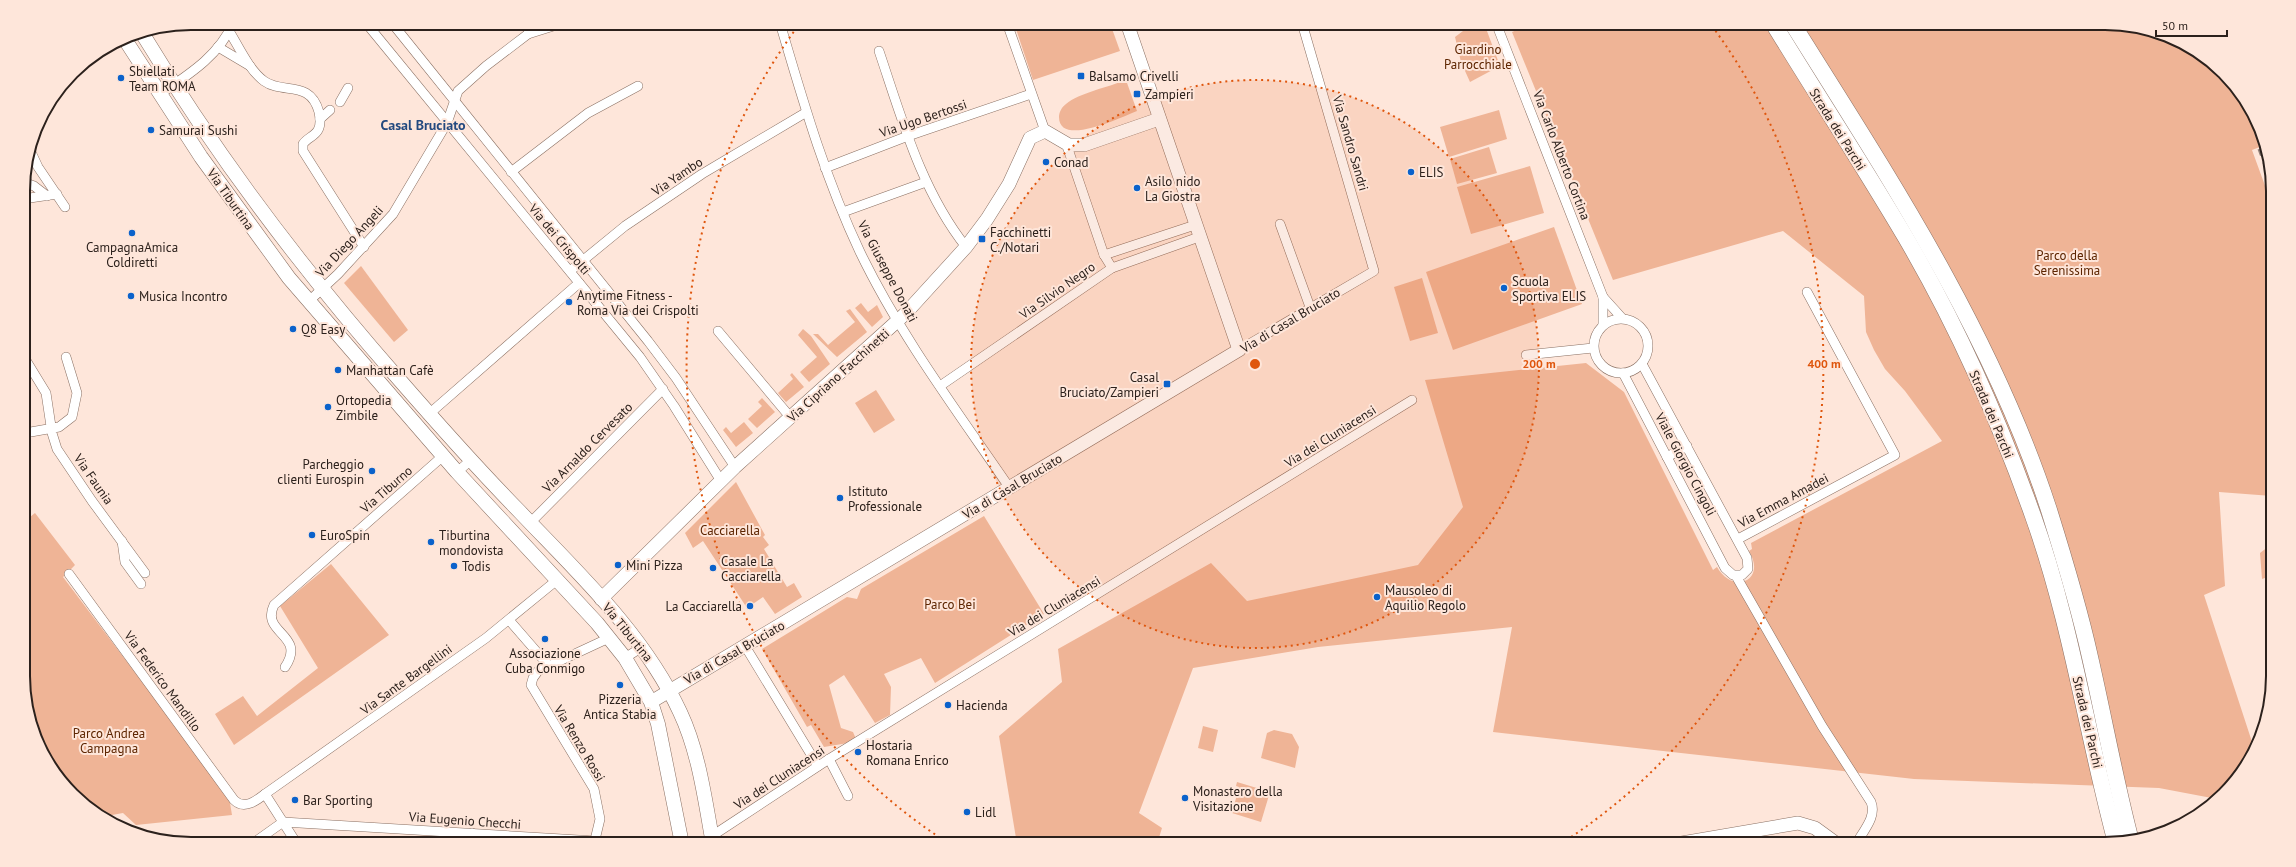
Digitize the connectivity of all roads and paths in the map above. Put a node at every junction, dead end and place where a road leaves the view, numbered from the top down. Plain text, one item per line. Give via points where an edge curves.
1 (229, 30) edge
2 (232, 30) edge
3 (372, 30) edge
4 (398, 30) edge
5 (530, 30) edge
6 (541, 30) edge
7 (782, 30) edge
8 (1009, 30) edge
9 (1130, 30) edge
10 (1304, 30) edge
11 (1499, 30) edge
12 (1777, 30) edge
13 (1796, 30) edge
14 (528, 34) junction
15 (145, 37) edge
16 (127, 43) edge
17 (218, 47) junction
18 (878, 51) dead end
19 (251, 67) junction
20 (174, 84) junction
21 (638, 86) dead end
22 (348, 88) dead end
23 (160, 94) junction
24 (1031, 94) junction
25 (454, 100) junction
26 (340, 102) dead end
27 (330, 110) dead end
28 (805, 113) junction
29 (320, 119) junction
30 (1158, 119) junction
31 (447, 123) junction
32 (1045, 131) junction
33 (908, 136) junction
34 (1066, 143) junction
35 (34, 156) edge
36 (825, 168) junction
37 (511, 172) junction
38 (926, 182) junction
39 (30, 185) edge
40 (57, 194) junction
41 (47, 196) junction
42 (30, 198) edge
43 (65, 207) dead end
44 (843, 212) junction
45 (1280, 224) dead end
46 (1197, 231) junction
47 (364, 247) junction
48 (966, 247) junction
49 (1104, 255) junction
50 (583, 260) junction
51 (1112, 268) junction
52 (570, 271) junction
53 (1374, 271) joint
54 (579, 283) junction
55 (322, 288) junction
56 (1807, 292) dead end
57 (1603, 297) junction
58 (308, 301) junction
59 (1310, 307) junction
60 (1622, 318) junction
61 (898, 322) junction
62 (1603, 324) junction
63 (718, 331) dead end
64 (1593, 348) junction
65 (1239, 350) junction
66 (1526, 355) dead end
67 (66, 357) dead end
68 (1642, 364) junction
69 (30, 367) edge
70 (1623, 373) junction
71 (940, 386) junction
72 (662, 389) junction
73 (1412, 400) dead end
74 (429, 414) junction
75 (791, 418) junction
76 (51, 428) junction
77 (30, 432) edge
78 (1687, 446) junction
79 (443, 456) junction
80 (1667, 457) junction
81 (470, 460) junction
82 (735, 467) junction
83 (457, 472) junction
84 (721, 481) junction
85 (1009, 487) junction
86 (530, 523) junction
87 (1738, 539) junction
88 (122, 541) junction
89 (145, 573) dead end
90 (68, 574) dead end
91 (1736, 576) junction
92 (557, 580) junction
93 (141, 584) dead end
94 (601, 599) junction
95 (509, 620) junction
96 (609, 638) junction
97 (745, 646) junction
98 (642, 647) junction
99 (625, 658) junction
100 (549, 666) junction
101 (285, 667) dead end
102 (670, 690) junction
103 (651, 702) junction
104 (829, 759) junction
105 (818, 766) junction
106 (266, 794) junction
107 (848, 796) dead end
108 (238, 803) joint
109 (283, 822) junction
110 (472, 833) junction
111 (483, 834) junction
112 (2130, 835) edge
113 (262, 837) edge
114 (293, 837) edge
115 (471, 837) edge
116 (482, 837) edge
117 (520, 837) edge
118 (596, 837) edge
119 (681, 837) edge
120 (711, 837) edge
121 (716, 837) edge
122 (1714, 837) edge
123 (1827, 837) edge
124 (1860, 837) edge
125 (2114, 837) edge

1 - 17 street
2 - 19 street
3 - 31 street, Via dei Crispolti
4 - 25 street, Via dei Crispolti
5 - 14 street
6 - 14 street, Via Diego Angeli
7 - 28 street, Via Giuseppe Donati
8 - 24 street
9 - 30 street
10 - 53 street, Via Sandro Sandri
11 - 57 street, Via Carlo Alberto Cortina
12 - 125 highway, Strada dei Parchi via 1907,240 1963,347 1994,414 2034,518 2061,607
13 - 112 highway, Strada dei Parchi via 1901,196 1946,276 2019,431 2048,508 2076,601
14 - 25 street, Via Diego Angeli via 486,66 458,91
15 - 20 main road, Via Tiburtina
16 - 23 main road, Via Tiburtina
17 - 19 street
17 - 20 street via 198,67
18 - 33 street
19 - 29 street via 269,84 298,89 307,94 315,102
20 - 23 street
20 - 55 main road, Via Tiburtina via 242,184
21 - 37 street via 588,113
22 - 26 street
23 - 58 main road, Via Tiburtina via 258,237
24 - 32 street
24 - 33 street, Via Ugo Bertossi
25 - 31 street, Via Diego Angeli
25 - 37 street, Via dei Crispolti
27 - 29 street
28 - 36 street, Via Giuseppe Donati
28 - 50 street, Via Yambo via 702,174 625,226
29 - 47 street via 319,129 303,144 303,151
30 - 34 street via 1091,144 1076,146
30 - 46 street
31 - 47 street, Via Diego Angeli via 393,214
31 - 52 street, Via dei Crispolti
32 - 34 street
32 - 48 street, Via Cipriano Facchinetti via 1029,139 1000,199
33 - 36 street, Via Ugo Bertossi
33 - 38 street
34 - 49 street
35 - 40 street
36 - 44 street, Via Giuseppe Donati
37 - 50 street, Via dei Crispolti
38 - 44 street
38 - 48 street via 948,223
39 - 41 street
40 - 41 street
40 - 43 street
41 - 42 street
44 - 61 street, Via Giuseppe Donati via 860,252
45 - 59 street
46 - 49 street, Via Silvio Negro
46 - 51 street, Via Silvio Negro
46 - 65 street
47 - 55 street, Via Diego Angeli
48 - 61 street, Via Cipriano Facchinetti
49 - 51 street
50 - 52 street, Via Yambo
50 - 82 street, Via dei Crispolti via 676,378
51 - 71 street, Via Silvio Negro
52 - 54 street, Via dei Crispolti
53 - 59 street, Via di Casal Bruciato
54 - 72 street, Via dei Crispolti
54 - 74 street
55 - 58 street
55 - 74 main road, Via Tiburtina
56 - 87 street, Via Emma Amadei via 1895,455
57 - 60 street, Via Carlo Alberto Cortina
57 - 62 street, Via Carlo Alberto Cortina
58 - 79 main road, Via Tiburtina
59 - 65 street, Via di Casal Bruciato
60 - 62 street
60 - 68 street, Via Carlo Alberto Cortina via 1635,322 1645,333 1648,349
61 - 71 street, Via Giuseppe Donati
61 - 75 street, Via Cipriano Facchinetti
62 - 64 street, Via Carlo Alberto Cortina via 1597,331
63 - 75 street
64 - 66 street
64 - 70 street via 1600,364
65 - 85 street, Via di Casal Bruciato
67 - 76 street via 76,385 76,404 68,422
68 - 70 street
68 - 78 street
69 - 76 street, Via Faunia via 46,393
70 - 80 street, Viale Giorgio Cingoli
71 - 85 street, Via Giuseppe Donati
72 - 84 street, Via dei Crispolti
72 - 86 street, Via Arnaldo Cervesato
73 - 104 street, Via dei Cluniacensi
74 - 81 main road, Via Tiburtina
75 - 82 street, Via Cipriano Facchinetti
76 - 77 street
76 - 88 street, Via Faunia via 59,451
78 - 80 street
78 - 87 street
79 - 83 main road, Via Tiburtina
79 - 101 street, Via Tiburno via 274,605 271,615 273,622 292,648
80 - 91 street, Viale Giorgio Cingoli via 1725,568
81 - 83 street
81 - 86 main road, Via Tiburtina
82 - 84 street, Via Cipriano Facchinetti
83 - 92 main road, Via Tiburtina
84 - 94 street, Via Cipriano Facchinetti
85 - 97 street, Via di Casal Bruciato
86 - 94 main road, Via Tiburtina
87 - 91 street, Via Emma Amadei via 1748,565 1746,571
88 - 89 street, Via Faunia
88 - 93 street, Via Faunia via 125,562
90 - 108 street, Via Federico Mandillo
91 - 124 street via 1822,726 1872,805 1872,818
92 - 95 street, Via Sante Bargellini
92 - 96 main road, Via Tiburtina
94 - 98 main road, Via Tiburtina
95 - 100 street
95 - 106 street, Via Sante Bargellini
96 - 99 main road, Via Tiburtina
96 - 100 street
97 - 102 street, Via di Casal Bruciato
97 - 105 street
98 - 99 street
98 - 102 main road, Via Tiburtina
99 - 103 main road, Via Tiburtina
100 - 118 street, Via Renzo Rossi via 536,674 531,685 594,789 600,818
102 - 103 street, Via di Casal Bruciato
102 - 120 main road, Via Tiburtina via 692,743
103 - 119 main road, Via Tiburtina via 661,734
104 - 105 street, Via dei Cluniacensi
104 - 107 street
105 - 121 street, Via dei Cluniacensi
106 - 108 street, Via Sante Bargellini via 252,803
106 - 109 street
109 - 110 street, Via Eugenio Checchi
109 - 113 street
109 - 114 street
110 - 111 street, Via Eugenio Checchi
110 - 115 street
111 - 116 street
111 - 117 street, Via Eugenio Checchi
122 - 123 street via 1798,823 1815,828

